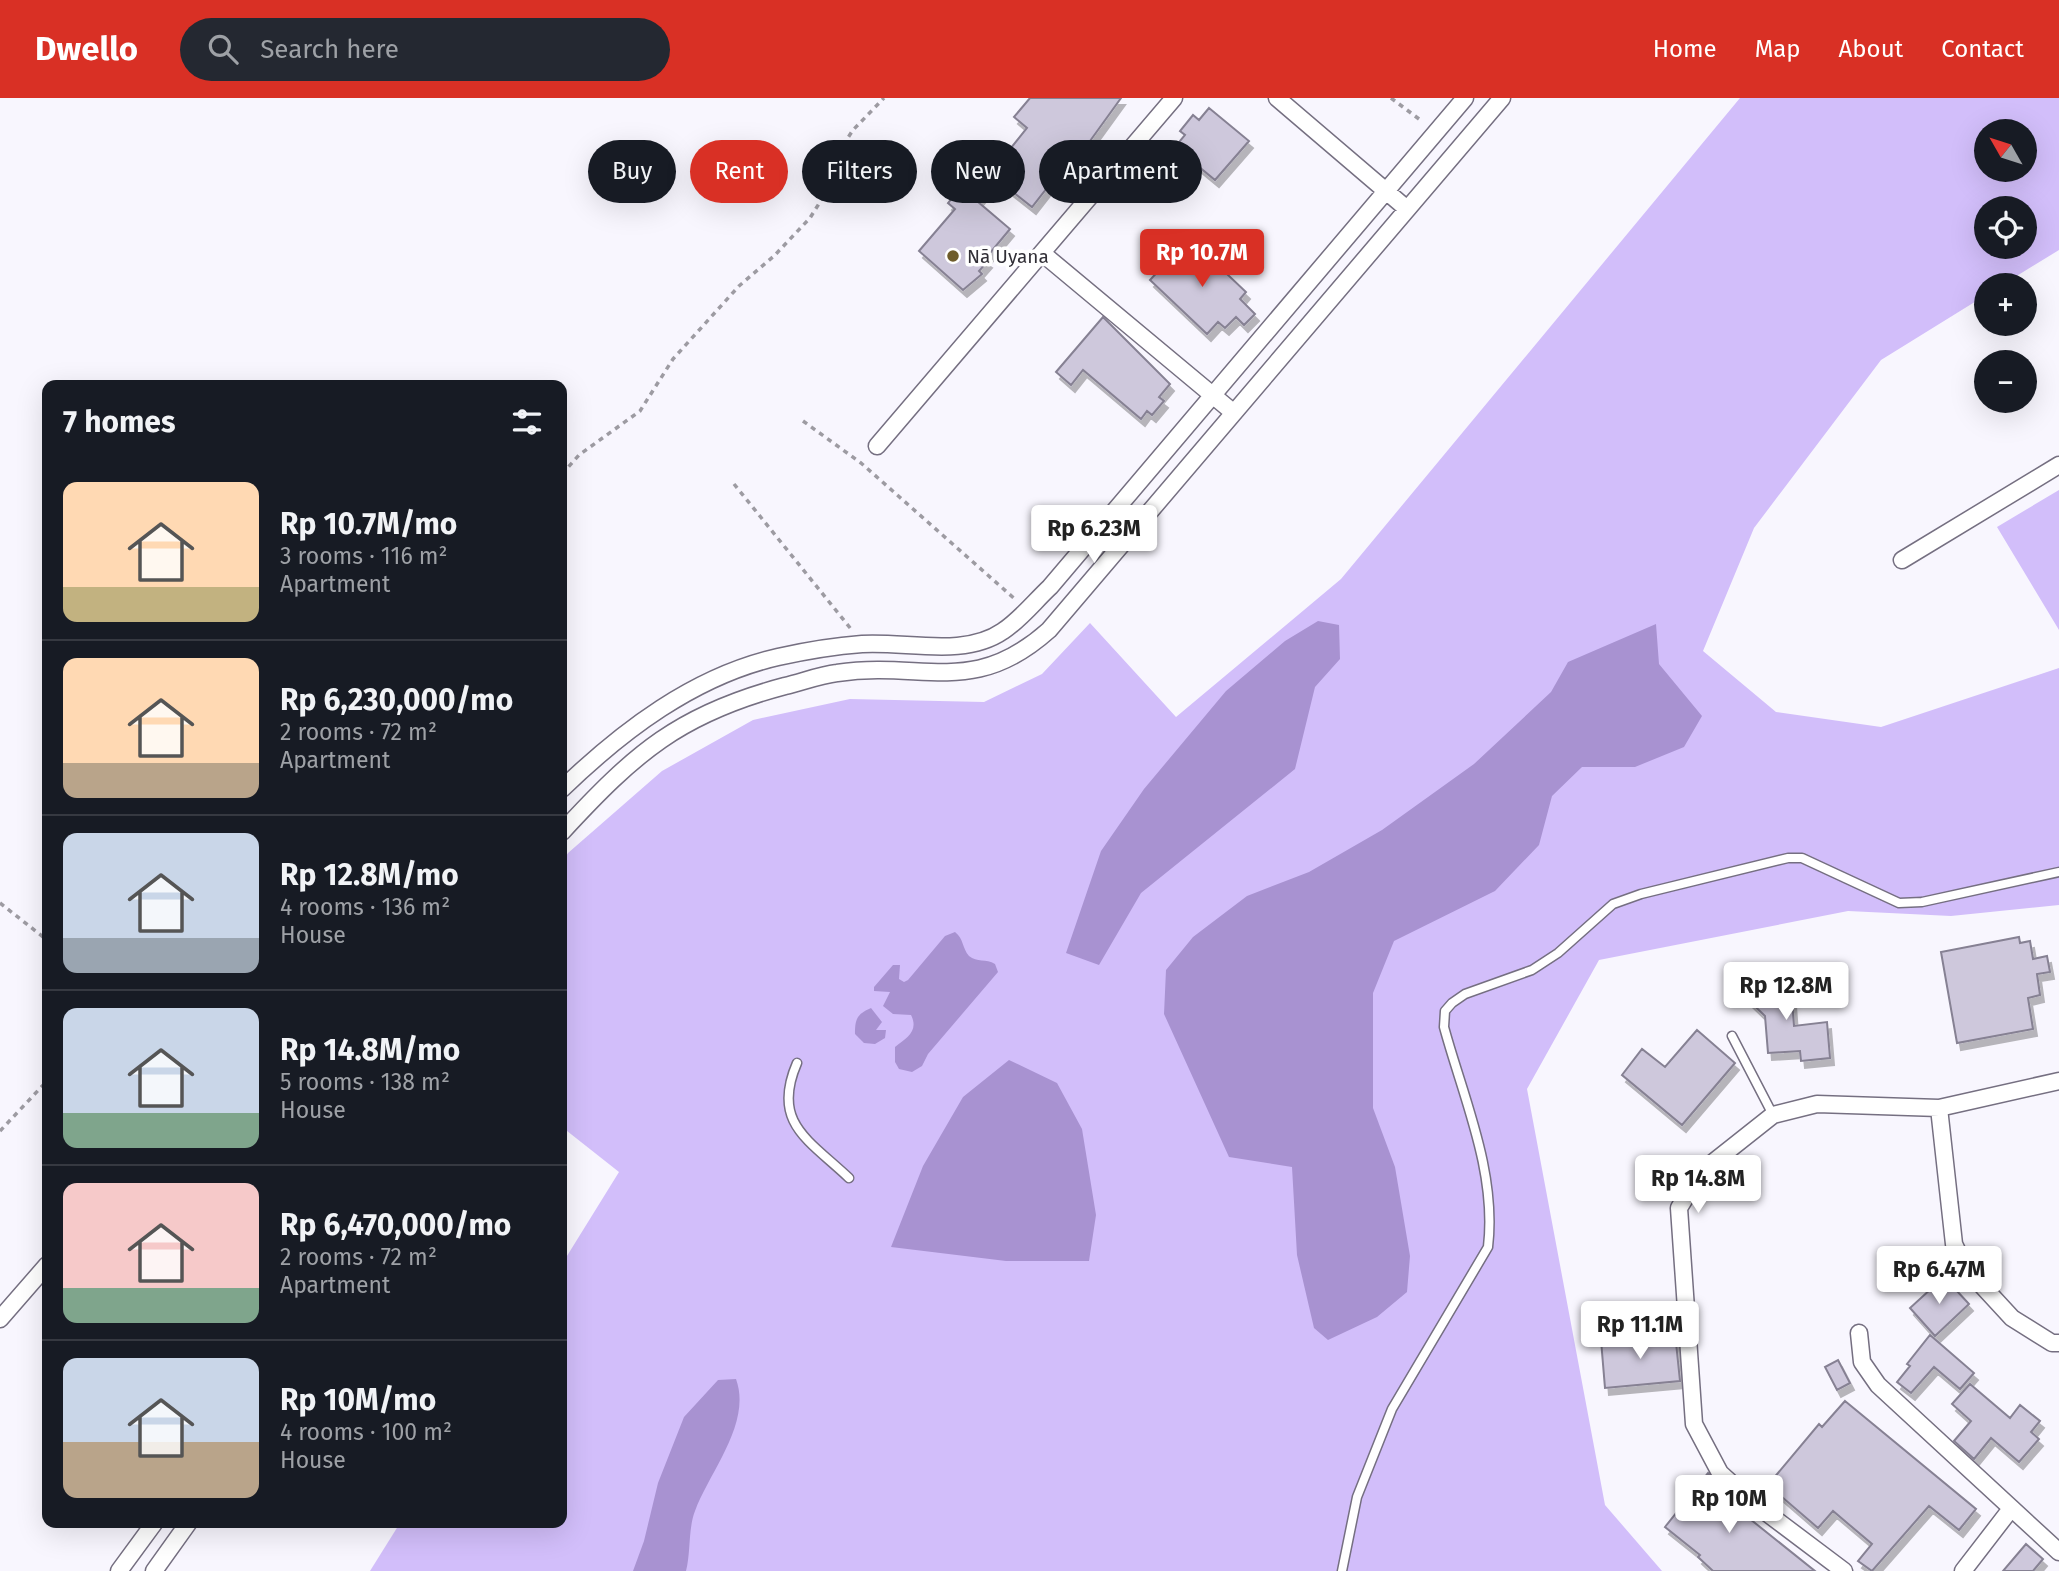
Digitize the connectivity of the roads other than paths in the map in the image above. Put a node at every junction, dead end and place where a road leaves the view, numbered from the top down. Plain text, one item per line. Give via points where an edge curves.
1 (1174, 98) edge
2 (1277, 98) edge
3 (1465, 98) edge
4 (1502, 98) edge
5 (1386, 192) junction
6 (1407, 209) junction
7 (1042, 253) junction
8 (1213, 396) junction
9 (1234, 413) junction
10 (877, 446) dead end
11 (2059, 465) edge
12 (1902, 561) dead end
13 (567, 784) edge
14 (567, 827) edge
15 (2059, 872) edge
16 (1732, 1037) dead end
17 (797, 1063) dead end
18 (2059, 1081) edge
19 (1939, 1108) junction
20 (1773, 1115) junction
21 (849, 1178) dead end
22 (42, 1271) edge
23 (0, 1320) edge
24 (1859, 1333) dead end
25 (2059, 1343) edge
26 (2010, 1510) junction
27 (151, 1528) edge
28 (185, 1528) edge
29 (2059, 1552) edge
30 (119, 1571) edge
31 (154, 1571) edge
32 (1342, 1571) edge
33 (1844, 1571) edge
34 (1963, 1571) edge

1 - 7 street
2 - 5 street
3 - 5 street
4 - 6 street
5 - 6 street
5 - 8 street
6 - 9 street
7 - 8 street
7 - 10 street
8 - 9 street
8 - 13 street via 1050,587 1002,632 964,645 863,644 776,657 705,684 656,710
9 - 14 street via 1049,630 1025,652 998,666 957,673 838,673 713,709 679,726 621,770
11 - 12 street
15 - 32 lane via 1899,903 1811,862 1788,858 1614,904 1532,970 1452,1003 1445,1011 1444,1027 1480,1153 1491,1224 1488,1247 1392,1409 1357,1497
16 - 20 lane
17 - 21 lane via 786,1099 791,1116 798,1130
18 - 19 street
19 - 20 street via 1817,1104
19 - 25 street via 1954,1244 1965,1267 2012,1318
20 - 33 street via 1701,1172 1679,1208 1694,1424 1720,1473 1751,1502
22 - 23 street
24 - 26 street via 1862,1362 1878,1385
26 - 29 street
26 - 34 street
27 - 30 street
28 - 31 street

